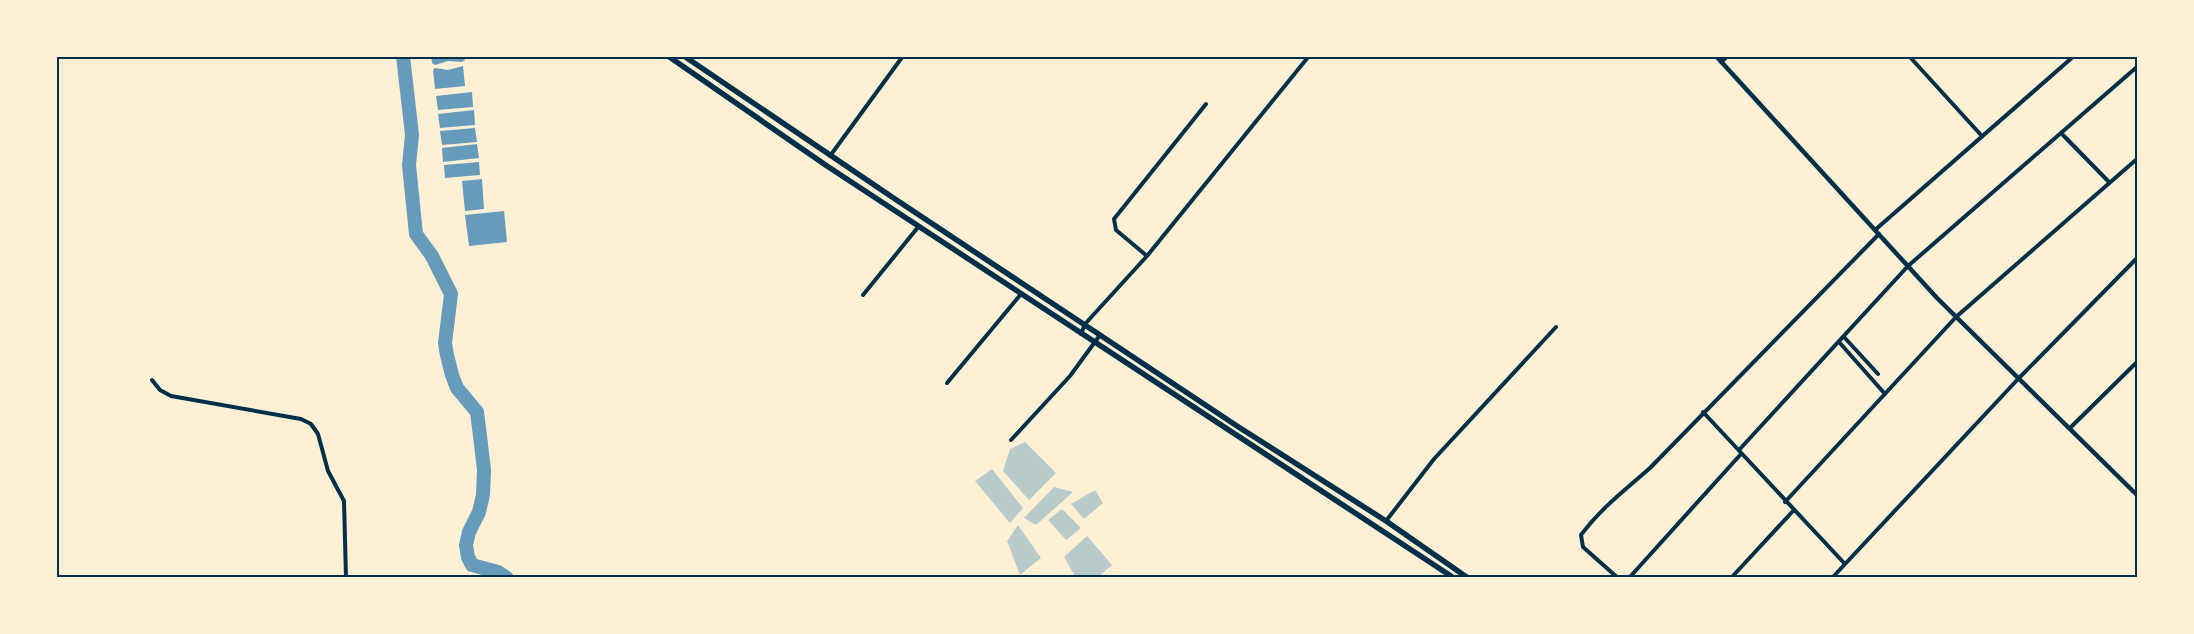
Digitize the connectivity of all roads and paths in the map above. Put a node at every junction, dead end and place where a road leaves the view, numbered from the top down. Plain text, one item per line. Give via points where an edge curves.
1 (668, 56) edge
2 (684, 56) edge
3 (903, 56) edge
4 (1309, 56) edge
5 (1716, 56) edge
6 (1728, 56) edge
7 (1909, 56) edge
8 (2074, 56) edge
9 (1721, 62) junction
10 (2138, 66) edge
11 (722, 83) junction
12 (716, 90) junction
13 (1206, 104) dead end
14 (2061, 133) junction
15 (1981, 135) junction
16 (830, 156) junction
17 (2138, 158) edge
18 (2109, 182) junction
19 (919, 226) junction
20 (1875, 230) junction
21 (1879, 234) junction
22 (1147, 256) junction
23 (2138, 257) edge
24 (1908, 266) junction
25 (1021, 294) junction
26 (863, 295) dead end
27 (1956, 317) junction
28 (1085, 324) junction
29 (1556, 327) dead end
30 (1081, 334) junction
31 (1100, 334) junction
32 (1844, 337) junction
33 (1839, 342) junction
34 (1096, 343) junction
35 (2138, 361) edge
36 (1878, 374) dead end
37 (2019, 378) junction
38 (152, 380) dead end
39 (947, 383) dead end
40 (1885, 394) junction
41 (1703, 412) junction
42 (2070, 428) junction
43 (1011, 440) dead end
44 (1740, 452) junction
45 (2138, 496) edge
46 (1786, 502) junction
47 (1793, 511) junction
48 (1386, 521) junction
49 (1845, 564) junction
50 (346, 578) edge
51 (1454, 578) edge
52 (1468, 578) edge
53 (1618, 578) edge
54 (1629, 578) edge
55 (1731, 578) edge
56 (1832, 578) edge

1 - 12 highway
2 - 11 highway
3 - 16 street
4 - 22 street
5 - 9 street
6 - 9 street
7 - 15 street
8 - 15 street
9 - 20 street
10 - 14 street
11 - 12 highway
11 - 16 highway
12 - 19 highway
13 - 22 street via 1114,218 1116,230
14 - 18 street
14 - 24 street
15 - 20 street
16 - 28 highway
17 - 18 street
18 - 27 street
19 - 25 highway
19 - 26 street
20 - 21 street
21 - 24 street
21 - 41 street
22 - 28 street
23 - 37 street
24 - 27 street
24 - 32 street
25 - 30 highway
25 - 39 street
27 - 37 street
27 - 40 street
28 - 30 street
28 - 31 highway
29 - 48 street via 1434,459
30 - 34 highway
31 - 34 street
31 - 48 highway
32 - 33 street
32 - 36 street
33 - 40 street
33 - 44 street
34 - 43 street
34 - 51 highway
35 - 42 street
37 - 42 street
37 - 49 street
38 - 50 street via 171,396 301,419 311,424 321,442 330,477 344,501
40 - 46 street
41 - 44 street
41 - 53 street via 1650,468 1612,498 1581,534 1583,547
42 - 45 street
44 - 46 street
44 - 54 street
46 - 47 street
47 - 49 street
47 - 55 street
48 - 52 highway
49 - 56 street

